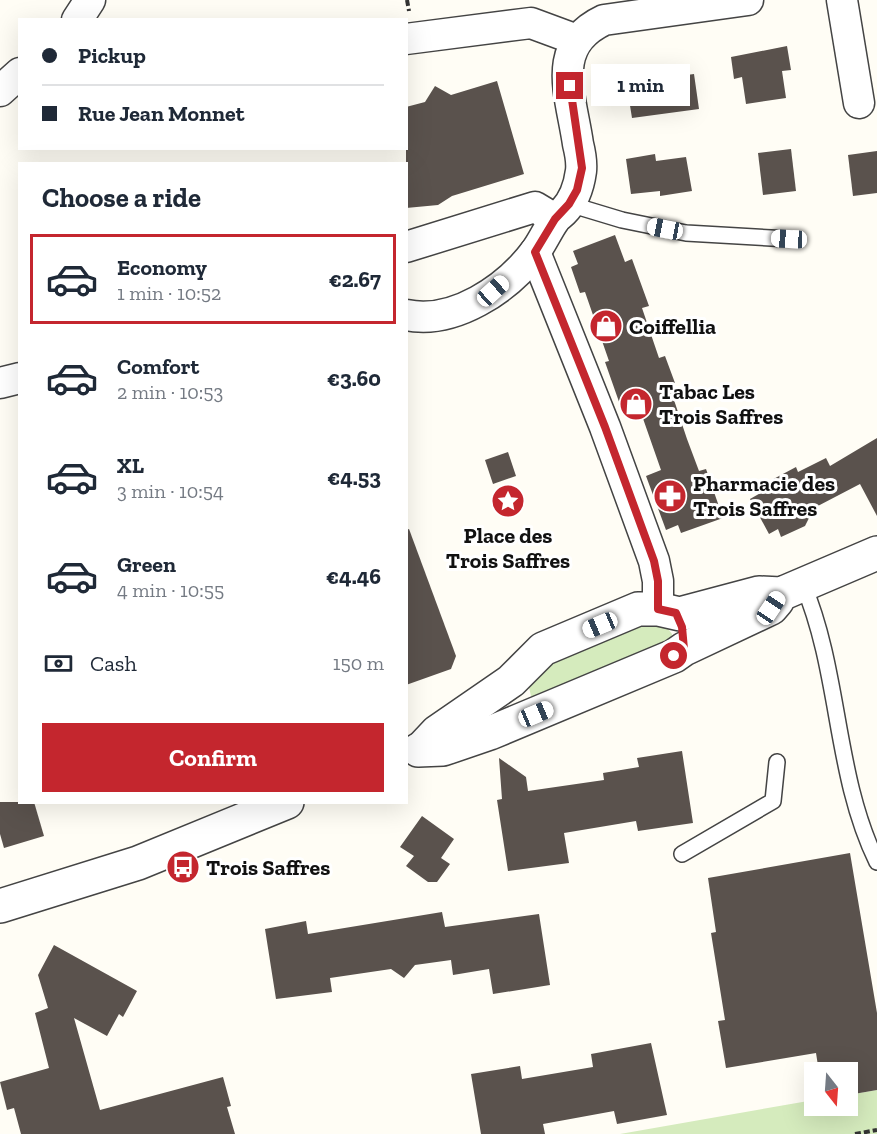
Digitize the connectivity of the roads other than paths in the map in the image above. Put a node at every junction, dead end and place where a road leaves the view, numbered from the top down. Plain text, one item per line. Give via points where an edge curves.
1 (748, 0) edge
2 (842, 0) edge
3 (408, 39) edge
4 (577, 40) junction
5 (18, 75) edge
6 (0, 91) edge
7 (859, 103) dead end
8 (562, 212) junction
9 (789, 239) dead end
10 (408, 246) edge
11 (535, 252) junction
12 (408, 315) edge
13 (18, 378) edge
14 (0, 383) edge
15 (877, 553) edge
16 (792, 589) junction
17 (667, 611) junction
18 (684, 649) junction
19 (514, 678) junction
20 (536, 714) junction
21 (414, 752) edge
22 (777, 762) dead end
23 (282, 804) edge
24 (682, 854) dead end
25 (877, 862) edge
26 (0, 906) edge

1 - 4 street via 604,21
2 - 7 street
3 - 4 street via 531,23
4 - 8 street via 567,65 582,168 577,190
5 - 6 street
8 - 9 lane via 686,233
8 - 10 street via 535,207
8 - 11 street
11 - 12 street via 518,271 476,304 434,317
11 - 17 street via 605,427 654,561
13 - 14 street
15 - 16 street
16 - 17 street via 759,593 692,612
16 - 18 street via 771,608
16 - 25 lane via 817,619 853,804
17 - 18 street via 682,627
17 - 19 street via 638,609 543,649
18 - 20 street
19 - 20 street via 521,698
19 - 21 street
20 - 21 street via 443,749
22 - 24 lane via 773,801
23 - 26 street via 138,863

